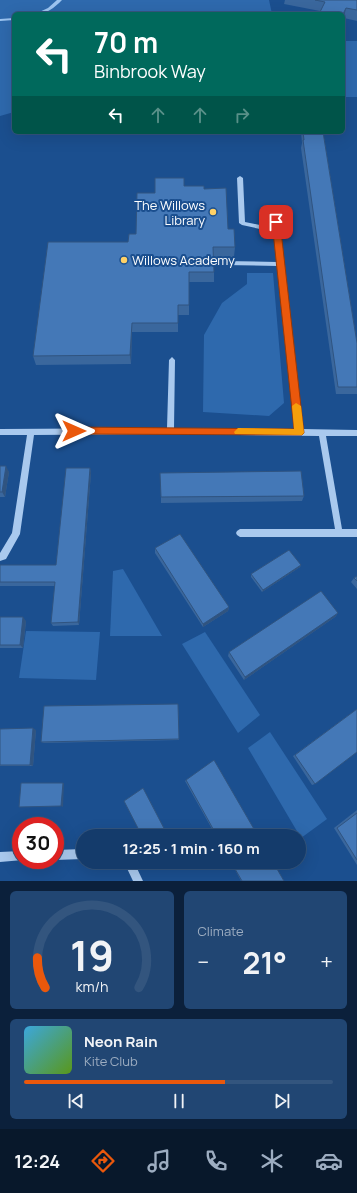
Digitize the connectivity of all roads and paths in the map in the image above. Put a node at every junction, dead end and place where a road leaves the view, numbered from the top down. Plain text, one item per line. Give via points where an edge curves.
1 (240, 178) dead end
2 (276, 222) dead end
3 (277, 231) junction
4 (224, 263) dead end
5 (281, 264) junction
6 (172, 360) dead end
7 (170, 430) junction
8 (31, 431) junction
9 (0, 432) edge
10 (299, 433) junction
11 (357, 433) edge
12 (322, 434) junction
13 (240, 533) dead end
14 (339, 533) junction
15 (357, 533) edge
16 (0, 557) edge
17 (76, 854) edge
18 (64, 855) edge
19 (12, 856) edge
20 (0, 857) edge
21 (132, 869) edge
22 (138, 881) edge

1 - 3 street via 242,223
2 - 3 street
3 - 5 street
4 - 5 street
5 - 10 street
6 - 7 street
7 - 8 street
7 - 10 street
8 - 9 street
8 - 16 street via 16,534
10 - 12 street
11 - 12 street
12 - 14 street
13 - 14 street
14 - 15 street
17 - 18 street
19 - 20 street
21 - 22 street

